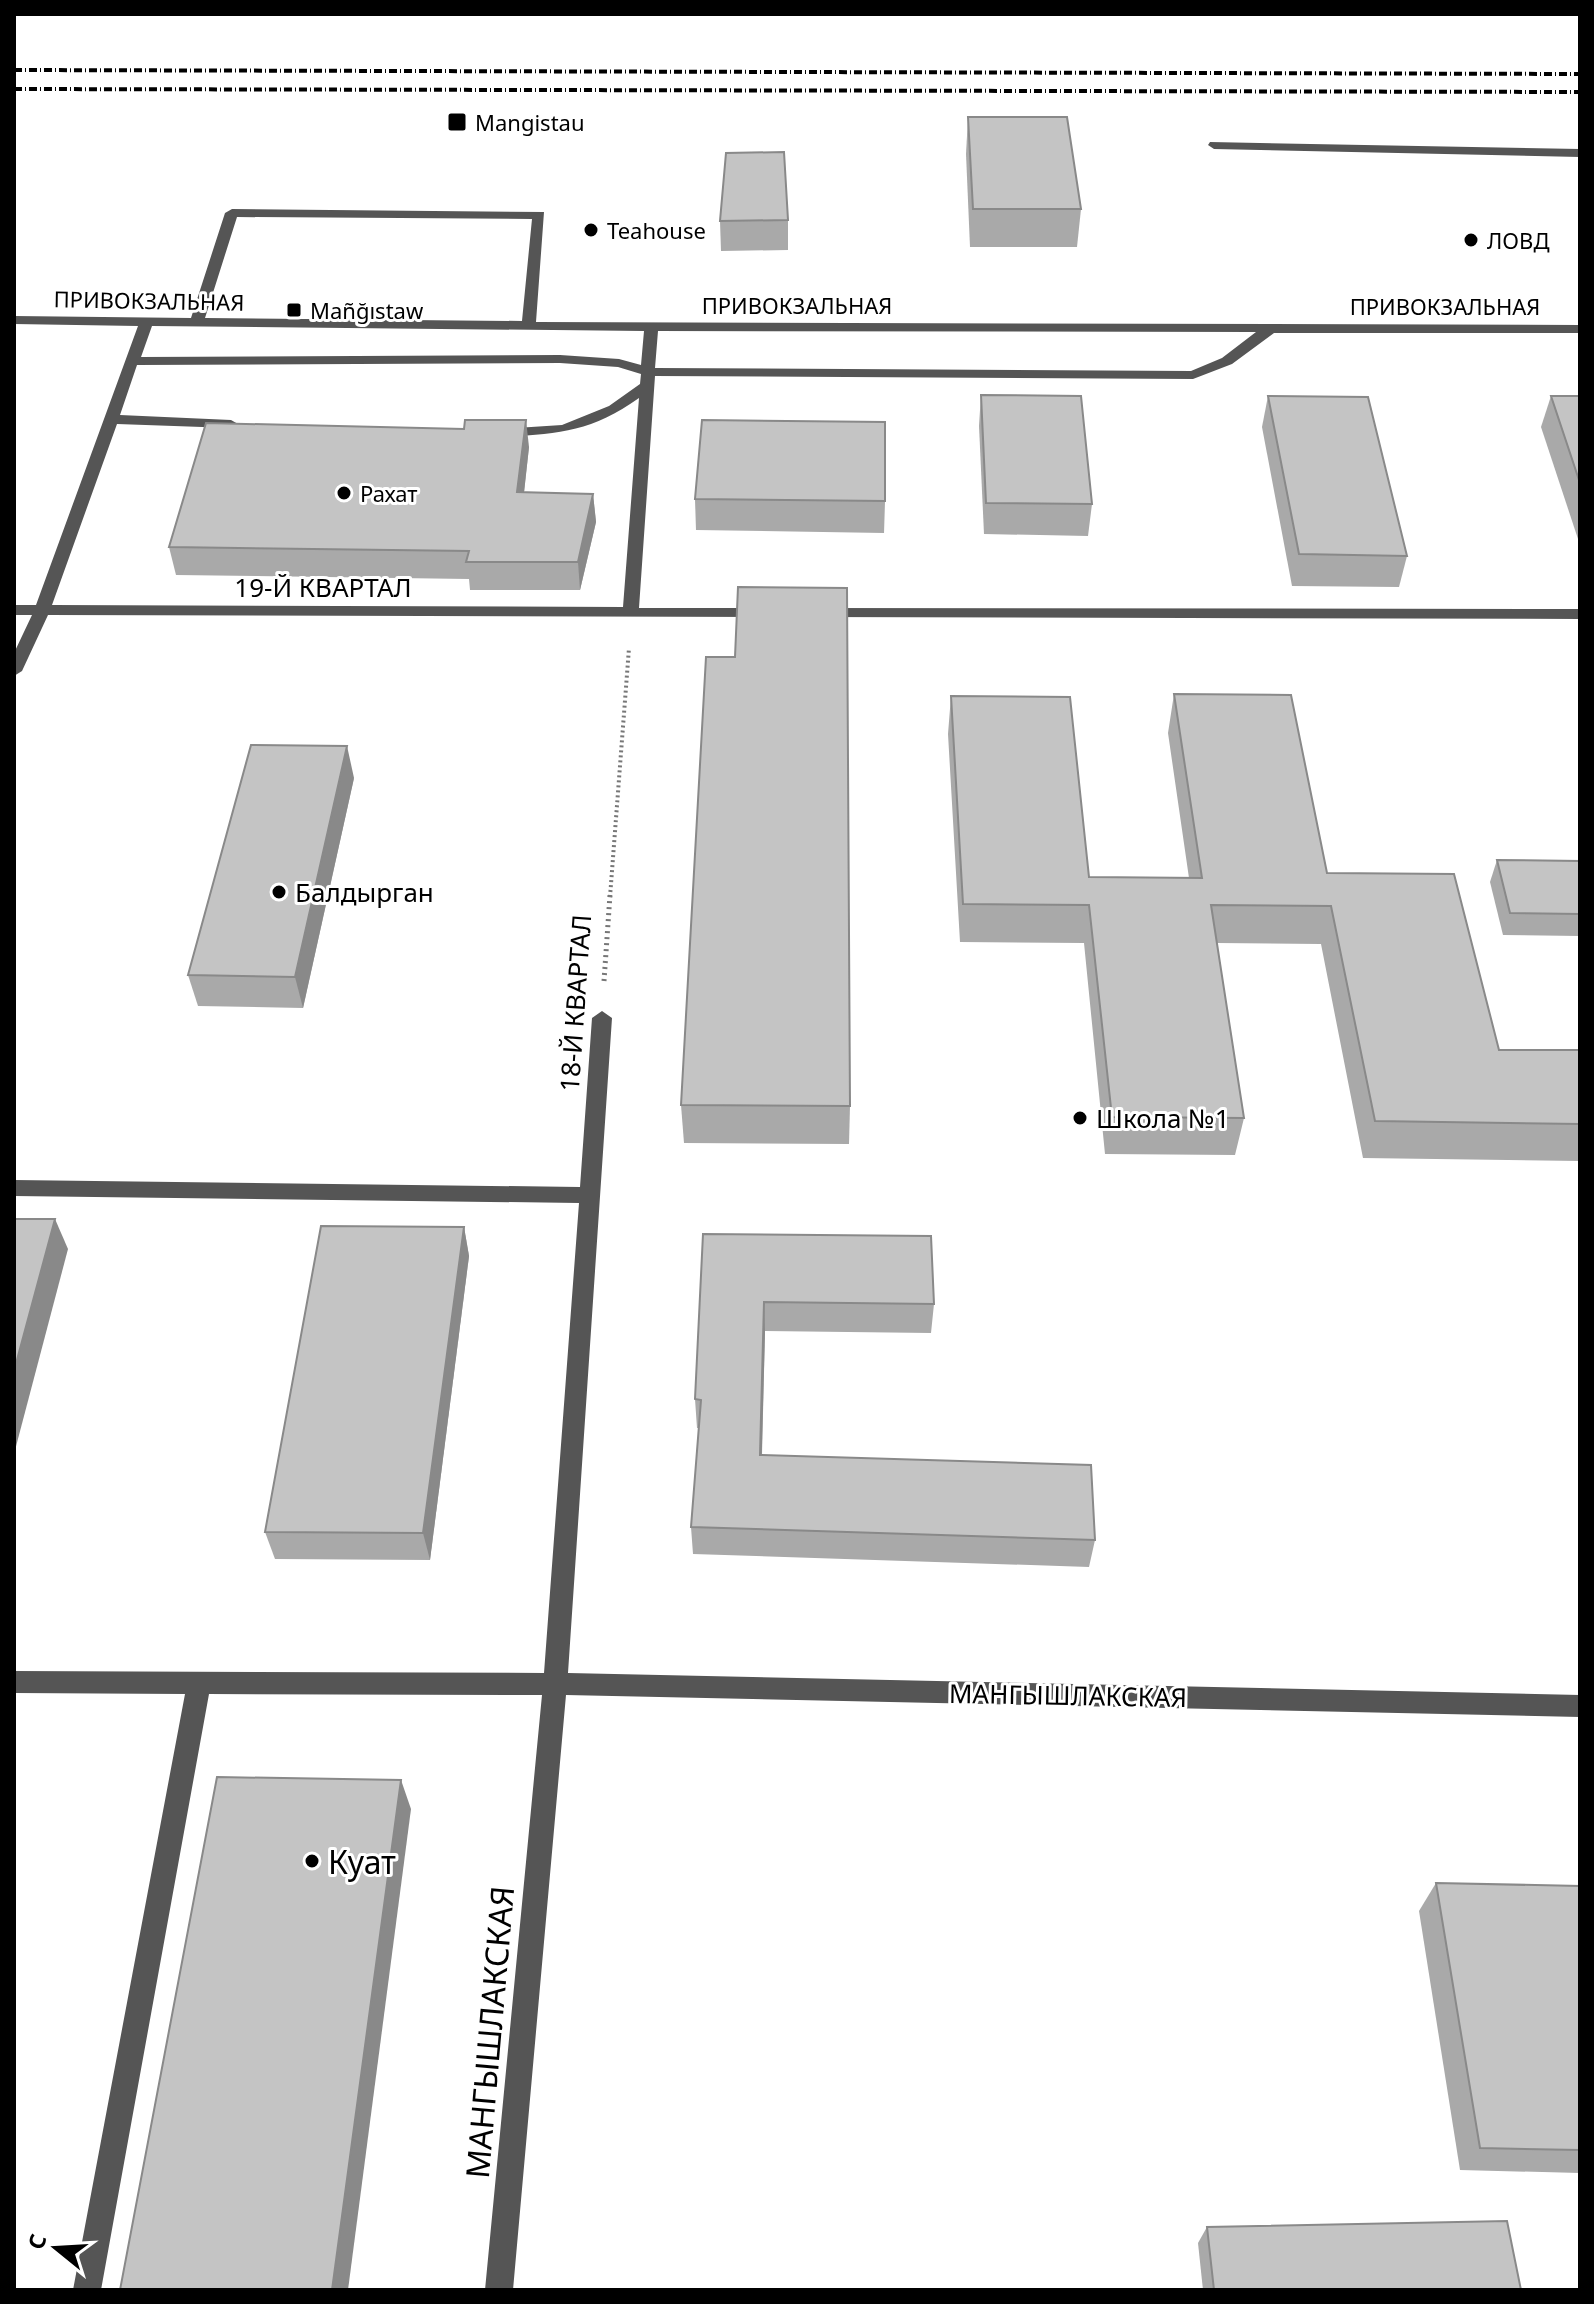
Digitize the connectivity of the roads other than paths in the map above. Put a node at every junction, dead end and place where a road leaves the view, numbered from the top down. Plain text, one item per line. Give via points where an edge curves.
1 (1214, 145) dead end
2 (1580, 153) edge
3 (14, 320) edge
4 (146, 322) junction
5 (197, 322) junction
6 (529, 326) junction
7 (651, 327) junction
8 (1271, 328) junction
9 (1580, 329) edge
10 (132, 361) junction
11 (648, 379) junction
12 (112, 419) junction
13 (253, 425) edge
14 (487, 433) edge
15 (14, 610) edge
16 (42, 610) junction
17 (631, 613) junction
18 (774, 613) edge
19 (805, 613) edge
20 (1580, 614) edge
21 (14, 671) edge
22 (602, 1018) road end
23 (14, 1188) edge
24 (590, 1195) junction
25 (14, 1682) edge
26 (199, 1683) junction
27 (555, 1684) junction
28 (1580, 1706) edge
29 (87, 2290) edge
30 (499, 2290) edge

1 - 2 street
3 - 4 street, ПРИВОКЗАЛЬНАЯ
4 - 5 street, ПРИВОКЗАЛЬНАЯ
4 - 10 street
5 - 6 street, ПРИВОКЗАЛЬНАЯ
5 - 6 street via 232,213 539,215
6 - 7 street, ПРИВОКЗАЛЬНАЯ
7 - 8 street, ПРИВОКЗАЛЬНАЯ
7 - 11 street
8 - 9 street, ПРИВОКЗАЛЬНАЯ
8 - 11 street via 1227,361 1193,375
10 - 11 street via 560,359 619,363
10 - 12 street
11 - 14 street via 614,409 564,429
11 - 17 street
12 - 13 street
12 - 16 street
15 - 16 street, 19-Й КВАРТАЛ
16 - 17 street, 19-Й КВАРТАЛ
16 - 21 street
17 - 18 street, 19-Й КВАРТАЛ
19 - 20 street
22 - 24 street, 18-Й КВАРТАЛ
23 - 24 street
24 - 27 street, 18-Й КВАРТАЛ
25 - 26 street, МАНГЫШЛАКСКАЯ
26 - 27 street, МАНГЫШЛАКСКАЯ
26 - 29 street
27 - 28 street, МАНГЫШЛАКСКАЯ
27 - 30 street, МАНГЫШЛАКСКАЯ

